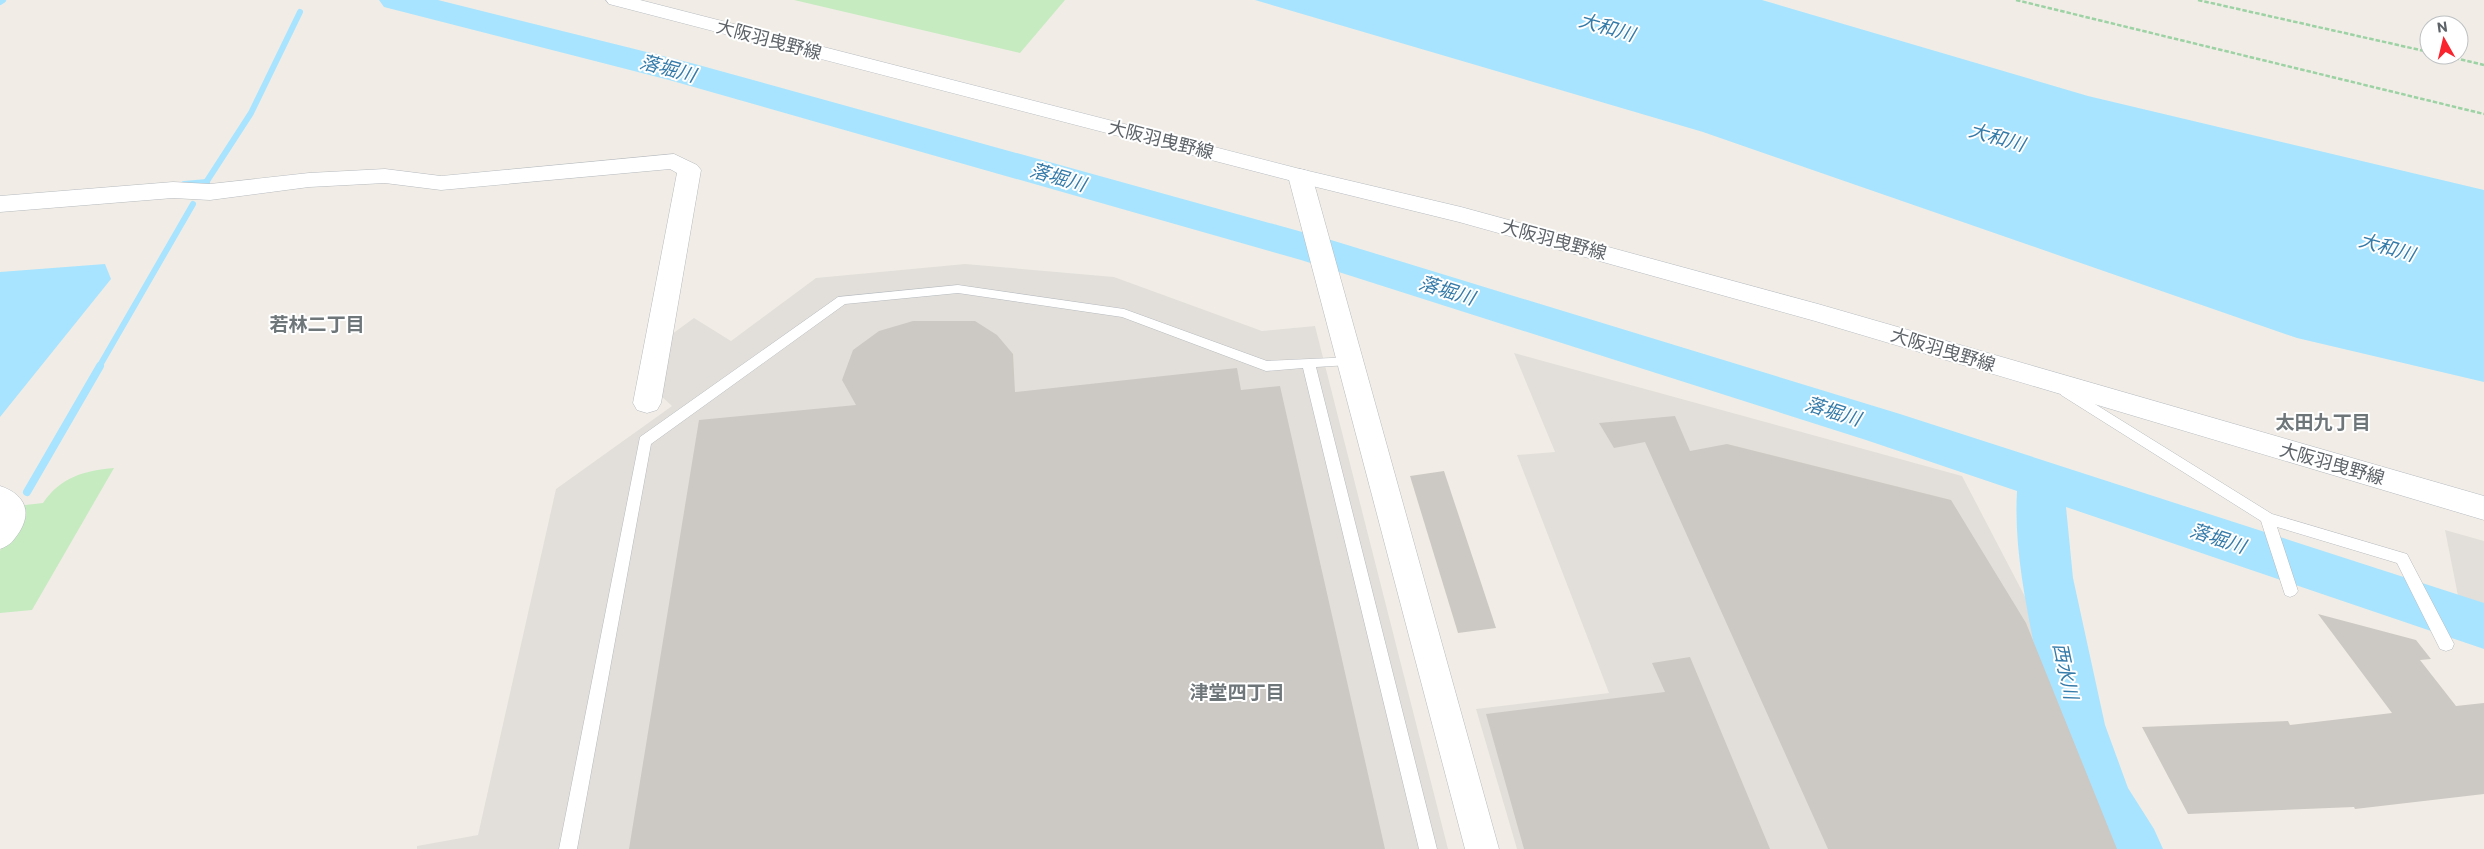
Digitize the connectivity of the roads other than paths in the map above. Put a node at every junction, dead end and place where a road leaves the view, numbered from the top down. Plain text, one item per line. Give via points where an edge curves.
1 (616, 0) edge
2 (1300, 176) junction
3 (0, 204) edge
4 (1349, 360) junction
5 (1308, 363) junction
6 (2055, 384) junction
7 (647, 403) dead end
8 (0, 497) edge
9 (2484, 508) edge
10 (2267, 518) junction
11 (0, 537) edge
12 (2290, 591) dead end
13 (2446, 644) dead end
14 (568, 849) edge
15 (1428, 849) edge
16 (1482, 849) edge

1 - 2 main road, 大阪羽曳野線
2 - 4 main road
2 - 6 main road, 大阪羽曳野線 via 1616,257
3 - 7 main road via 173,190 210,192 309,180 385,176 441,183 674,161 689,170
4 - 5 lane
4 - 16 main road
5 - 14 lane via 1266,366 1124,313 958,289 842,300 645,441
5 - 15 lane
6 - 9 main road, 大阪羽曳野線
6 - 10 lane
8 - 11 main road via 12,507 10,520
10 - 12 lane
10 - 13 lane via 2402,558

